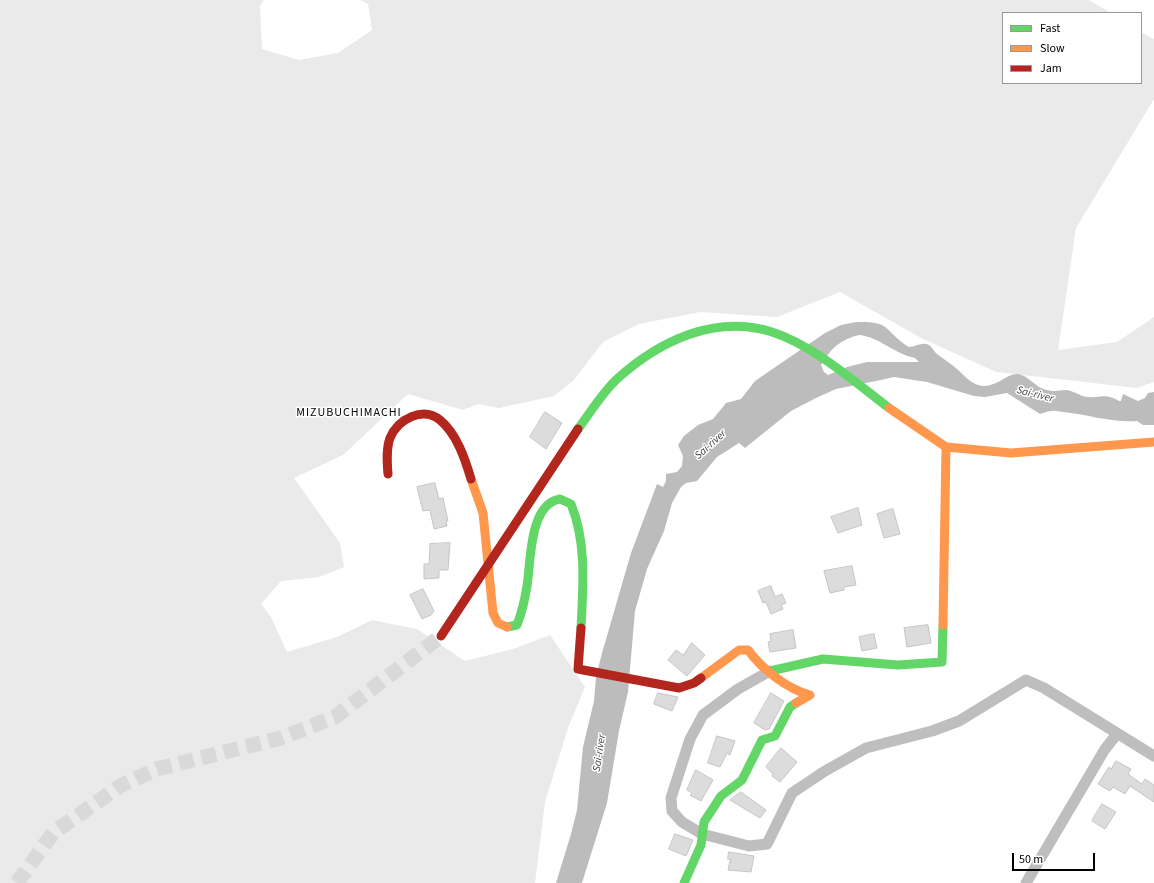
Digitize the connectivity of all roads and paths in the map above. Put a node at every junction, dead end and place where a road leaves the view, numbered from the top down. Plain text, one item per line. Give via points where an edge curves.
1 (1154, 442) edge
2 (946, 447) junction
3 (388, 474) dead end
4 (488, 565) junction
5 (442, 636) tunnel mouth
6 (770, 671) junction
7 (1117, 734) junction
8 (1154, 756) edge
9 (702, 834) junction
10 (684, 883) edge
11 (1026, 883) edge

1 - 2 street via 1011,453
2 - 4 street via 904,420 835,366 807,348 772,332 735,325 705,330 672,340 616,380 578,429
2 - 6 street via 942,662 898,665 823,659
3 - 4 street via 387,443 395,427 420,413 432,415 443,421 455,437 466,462 483,512
4 - 5 street
4 - 6 street via 495,620 502,626 512,627 517,624 524,609 539,515 551,500 564,498 571,504 578,517 584,577 578,669 679,688 694,683 739,650 748,650 758,664
6 - 9 street via 738,689 703,715 690,739 671,798 672,811 682,822
6 - 9 street via 799,692 810,695 790,707 775,736 762,740 742,780 721,796 704,822
7 - 8 street
7 - 9 street via 1044,688 1026,680 959,721 932,731 866,748 825,771 792,793 767,844 749,846
7 - 11 street via 1105,749
9 - 10 street via 701,844

